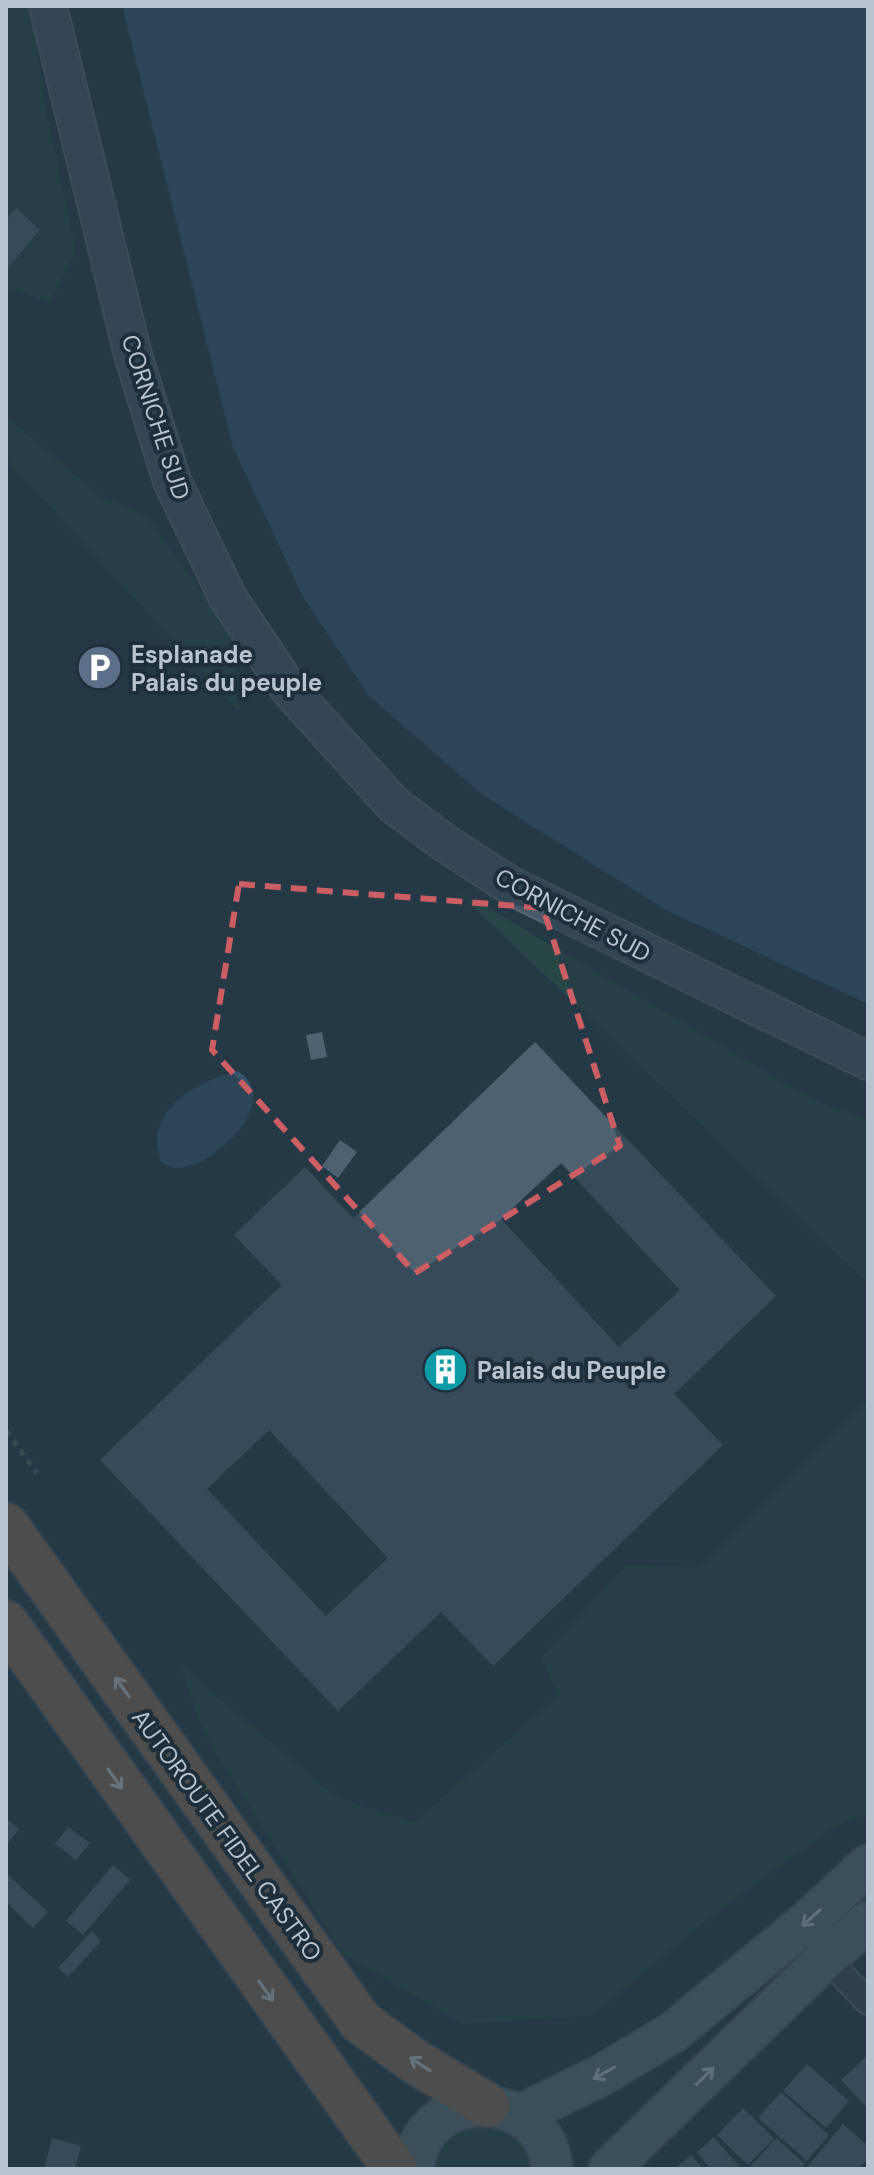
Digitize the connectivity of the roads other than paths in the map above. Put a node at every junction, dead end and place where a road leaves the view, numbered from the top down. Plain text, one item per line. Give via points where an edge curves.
1 (48, 6) edge
2 (868, 1061) edge
3 (6, 1525) edge
4 (6, 1623) edge
5 (868, 1865) edge
6 (868, 1922) edge
7 (826, 1958) junction
8 (868, 2002) edge
9 (503, 2110) junction
10 (395, 2169) edge
11 (414, 2169) edge
12 (552, 2169) edge
13 (609, 2169) edge

1 - 2 main road, CORNICHE SUD via 133,355 172,481 228,598 289,689 394,805 511,886
9 -> 3 highway, AUTOROUTE FIDEL CASTRO via 414,2061 361,2022
4 -> 10 highway
5 -> 9 main road via 672,2033 602,2075
6 - 7 main road
7 - 8 street
13 -> 7 main road
9 - 11 main road via 467,2107 448,2114 421,2142
9 - 12 main road via 535,2128

